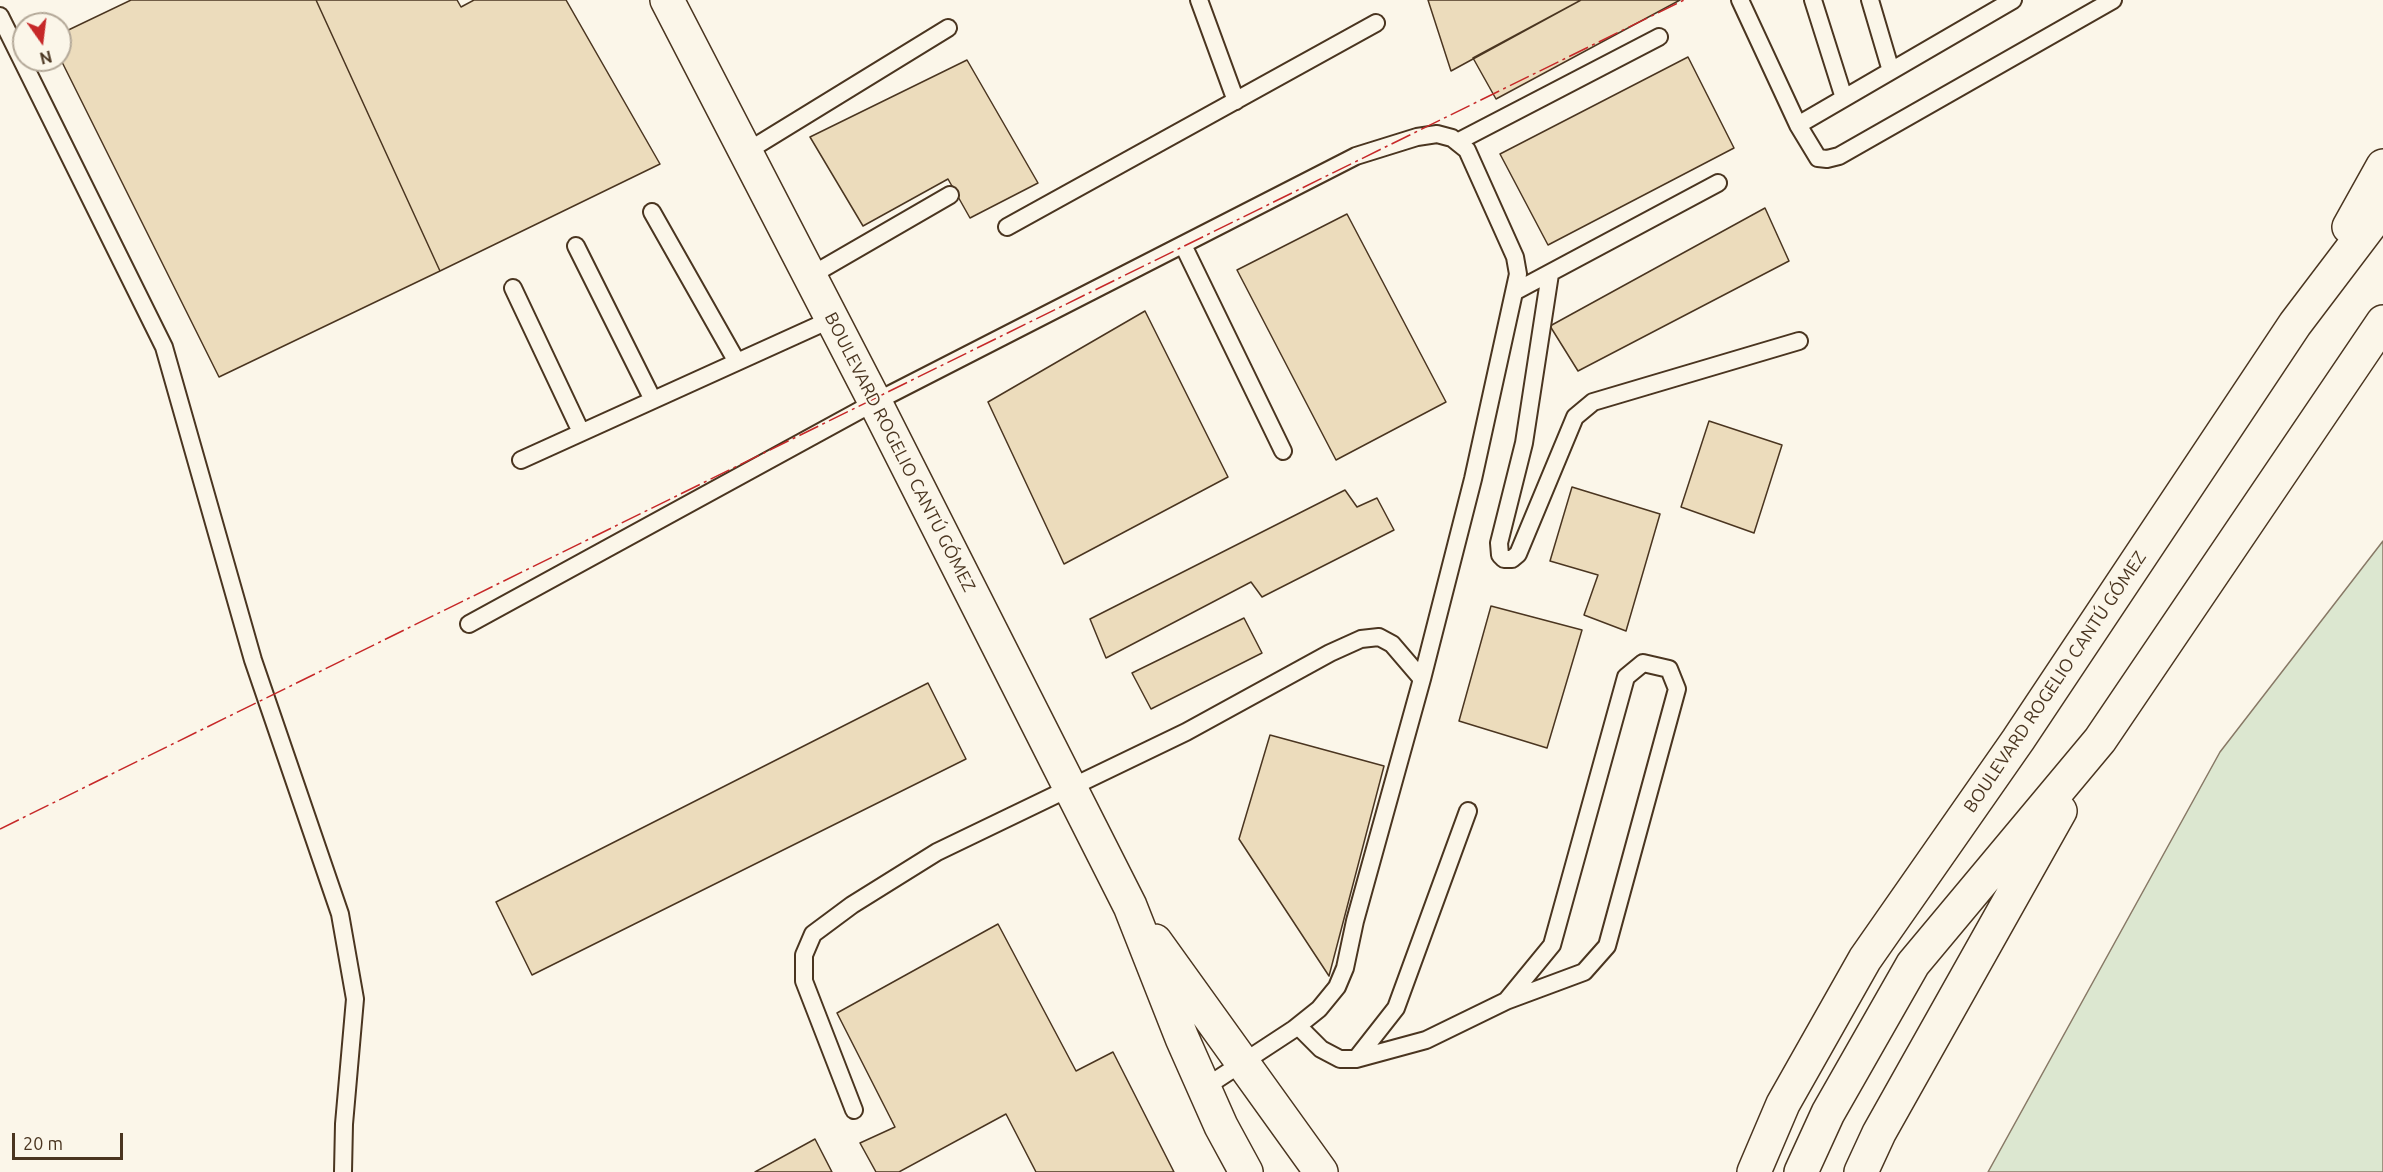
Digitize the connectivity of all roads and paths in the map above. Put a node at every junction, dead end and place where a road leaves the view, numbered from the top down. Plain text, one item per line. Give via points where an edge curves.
1 (667, 0) edge
2 (1199, 0) edge
3 (1740, 0) edge
4 (1813, 0) edge
5 (1870, 0) edge
6 (2013, 0) edge
7 (2113, 0) edge
8 (0, 15) edge
9 (1376, 24) dead end
10 (948, 28) dead end
11 (1659, 38) dead end
12 (1891, 71) junction
13 (1844, 98) junction
14 (1236, 101) junction
15 (1798, 126) junction
16 (1457, 142) junction
17 (746, 152) junction
18 (2383, 166) edge
19 (1718, 183) dead end
20 (950, 195) dead end
21 (2383, 208) edge
22 (652, 212) dead end
23 (1007, 227) dead end
24 (1183, 245) junction
25 (576, 246) dead end
26 (1550, 274) junction
27 (810, 276) junction
28 (513, 288) dead end
29 (1516, 291) junction
30 (832, 319) junction
31 (2383, 322) edge
32 (2295, 324) junction
33 (1799, 342) dead end
34 (2383, 344) edge
35 (737, 362) junction
36 (653, 400) junction
37 (875, 402) junction
38 (2319, 420) junction
39 (581, 432) junction
40 (1283, 451) dead end
41 (521, 460) dead end
42 (469, 624) dead end
43 (1422, 679) junction
44 (2100, 740) junction
45 (1071, 789) junction
46 (1468, 811) dead end
47 (1130, 906) junction
48 (1506, 1001) junction
49 (1298, 1026) junction
50 (1356, 1059) junction
51 (1243, 1064) junction
52 (1204, 1088) junction
53 (854, 1110) dead end
54 (343, 1172) edge
55 (1246, 1172) edge
56 (1321, 1172) edge
57 (1754, 1172) edge
58 (1801, 1172) edge
59 (1861, 1172) edge

1 - 17 main road, BOULEVARD ROGELIO CANTÚ GÓMEZ
2 - 14 lane
3 - 15 lane
4 - 13 lane
5 - 12 lane
6 - 12 lane
7 - 15 lane via 1839,156 1818,158
8 - 54 lane via 164,346 253,660 340,914 355,999
9 - 14 lane
10 - 17 lane
11 - 16 lane
12 - 13 lane
13 - 15 lane
14 - 23 lane
16 - 24 lane via 1437,134 1396,141 1356,156
16 - 29 lane via 1467,150 1515,257
17 - 27 main road, BOULEVARD ROGELIO CANTÚ GÓMEZ
18 - 32 main road
19 - 26 lane
20 - 27 lane
21 - 32 main road, BOULEVARD ROGELIO CANTÚ GÓMEZ
22 - 35 lane
24 - 37 lane
24 - 40 lane
25 - 36 lane
26 - 29 lane
26 - 33 lane via 1524,443 1499,543 1504,559 1518,554 1575,417 1593,402
27 - 30 main road, BOULEVARD ROGELIO CANTÚ GÓMEZ
28 - 39 lane
29 - 43 lane
30 - 35 lane
30 - 37 main road, BOULEVARD ROGELIO CANTÚ GÓMEZ
31 - 38 main road
32 - 57 main road, BOULEVARD ROGELIO CANTÚ GÓMEZ via 2018,740 1865,959 1783,1104
34 - 38 main road
35 - 36 lane
36 - 39 lane
37 - 42 lane
37 - 45 main road, BOULEVARD ROGELIO CANTÚ GÓMEZ
38 - 44 main road
39 - 41 lane
43 - 45 lane via 1392,644 1378,637 1361,639
43 - 49 lane via 1345,968 1337,987
44 - 58 main road via 1913,964 1828,1113
44 - 59 main road
45 - 47 main road, BOULEVARD ROGELIO CANTÚ GÓMEZ
45 - 53 lane via 998,820 937,852 813,934 804,955 804,981
46 - 50 lane via 1396,1008
47 - 51 main road, BOULEVARD ROGELIO CANTÚ GÓMEZ
47 - 52 main road, BOULEVARD ROGELIO CANTÚ GÓMEZ via 1156,978
48 - 48 lane via 1552,945 1626,677 1643,663 1669,669 1677,689 1607,946 1584,972
48 - 50 lane via 1426,1040
49 - 50 lane via 1321,1049 1340,1059
49 - 51 lane
51 - 52 lane
51 - 56 main road, BOULEVARD ROGELIO CANTÚ GÓMEZ
52 - 55 main road, BOULEVARD ROGELIO CANTÚ GÓMEZ

